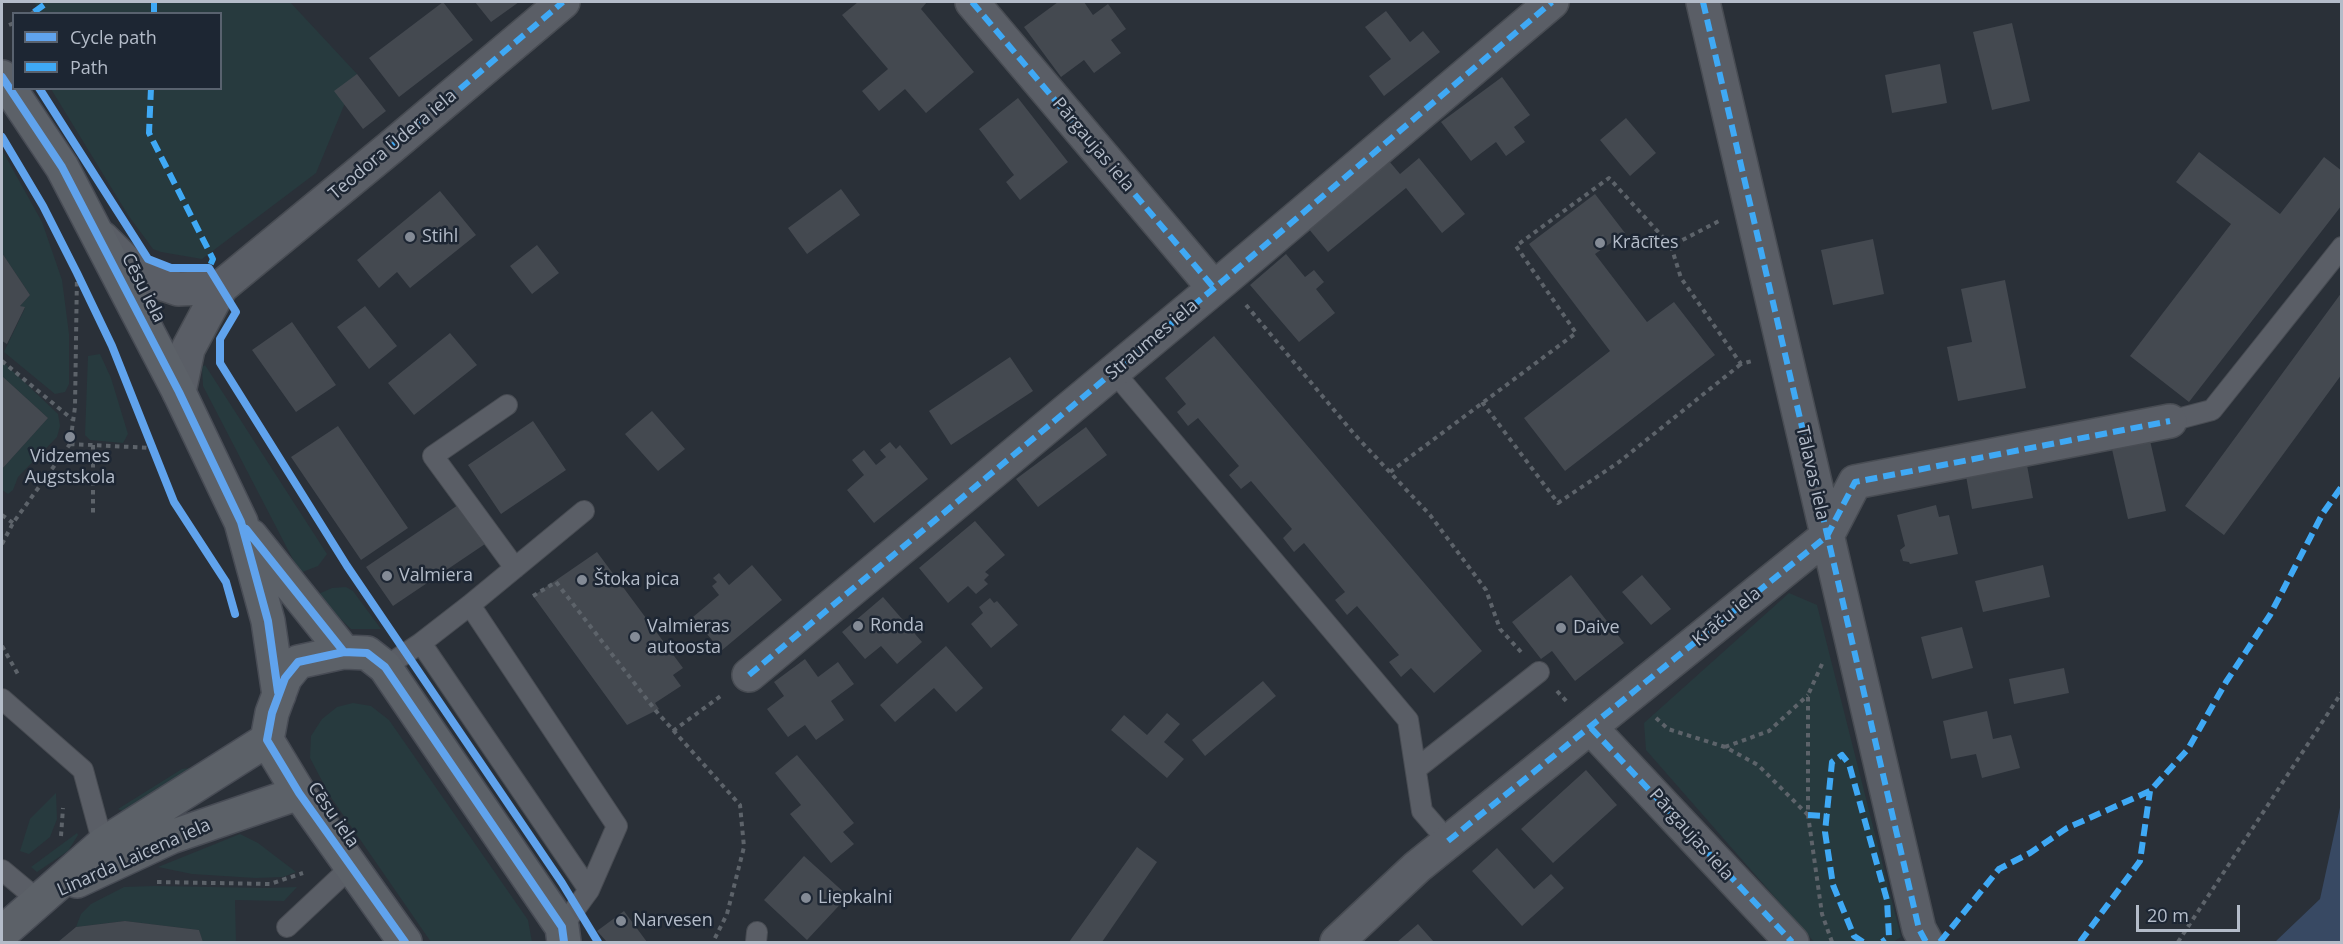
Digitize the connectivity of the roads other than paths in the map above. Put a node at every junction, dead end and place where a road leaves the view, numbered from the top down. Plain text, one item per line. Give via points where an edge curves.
1 (563, 2) edge
2 (972, 2) edge
3 (1552, 2) edge
4 (1703, 2) edge
5 (2, 77) edge
6 (98, 234) junction
7 (2342, 247) edge
8 (1219, 284) junction
9 (221, 287) junction
10 (1114, 372) junction
11 (179, 392) junction
12 (507, 405) dead end
13 (2170, 421) joint
14 (584, 511) dead end
15 (241, 522) junction
16 (1827, 536) junction
17 (515, 568) junction
18 (470, 604) junction
19 (421, 643) junction
20 (344, 652) junction
21 (385, 667) junction
22 (1539, 672) road end
23 (749, 675) road end
24 (279, 695) junction
25 (2, 701) edge
26 (1591, 728) junction
27 (267, 740) junction
28 (1416, 769) junction
29 (298, 793) junction
30 (1448, 842) junction
31 (103, 844) junction
32 (351, 867) junction
33 (2, 870) edge
34 (590, 890) junction
35 (38, 900) junction
36 (287, 927) dead end
37 (2, 933) edge
38 (563, 935) edge
39 (405, 942) edge
40 (1337, 942) edge
41 (1792, 942) edge
42 (1926, 942) edge

1 - 9 street, Teodora Ūdera iela
2 - 8 street, Pārgaujas iela
3 - 8 street, Straumes iela
4 - 16 street, Tālavas iela
5 - 6 main road, Cēsu iela via 62,167
6 - 9 street via 140,276 178,289
6 - 11 main road, Cēsu iela
7 - 13 lane via 2212,410
8 - 10 street, Straumes iela
9 - 11 street, Teodora Ūdera iela via 188,349
10 - 23 street, Straumes iela
10 - 28 lane via 1408,720
11 - 15 main road, Cēsu iela
12 - 17 lane via 433,456
13 - 16 street, Krāču iela via 1855,482
14 - 17 lane
15 - 20 main road, Cēsu iela
15 - 24 main road, Cēsu iela via 268,621
16 - 26 street, Krāču iela
16 - 42 street, Tālavas iela via 1919,929
17 - 18 lane
18 - 19 lane
18 - 34 lane via 617,825
19 - 21 lane
19 - 34 lane
20 - 21 main road, Cēsu iela via 368,653
20 - 24 main road, Cēsu iela via 298,662 285,678
21 - 38 main road, Cēsu iela
22 - 28 lane
24 - 27 main road, Cēsu iela
25 - 31 lane via 83,770
26 - 30 street, Krāču iela
26 - 41 street, Pārgaujas iela
27 - 29 main road, Cēsu iela
27 - 31 main road, Linarda Laicena iela
28 - 30 lane via 1422,811
29 - 32 main road, Cēsu iela
29 - 35 main road, Linarda Laicena iela via 171,837
30 - 40 street, Krāču iela
31 - 35 main road, Linarda Laicena iela
32 - 36 lane
32 - 39 main road, Cēsu iela
33 - 35 lane
34 - 38 lane
35 - 37 main road, Linarda Laicena iela

